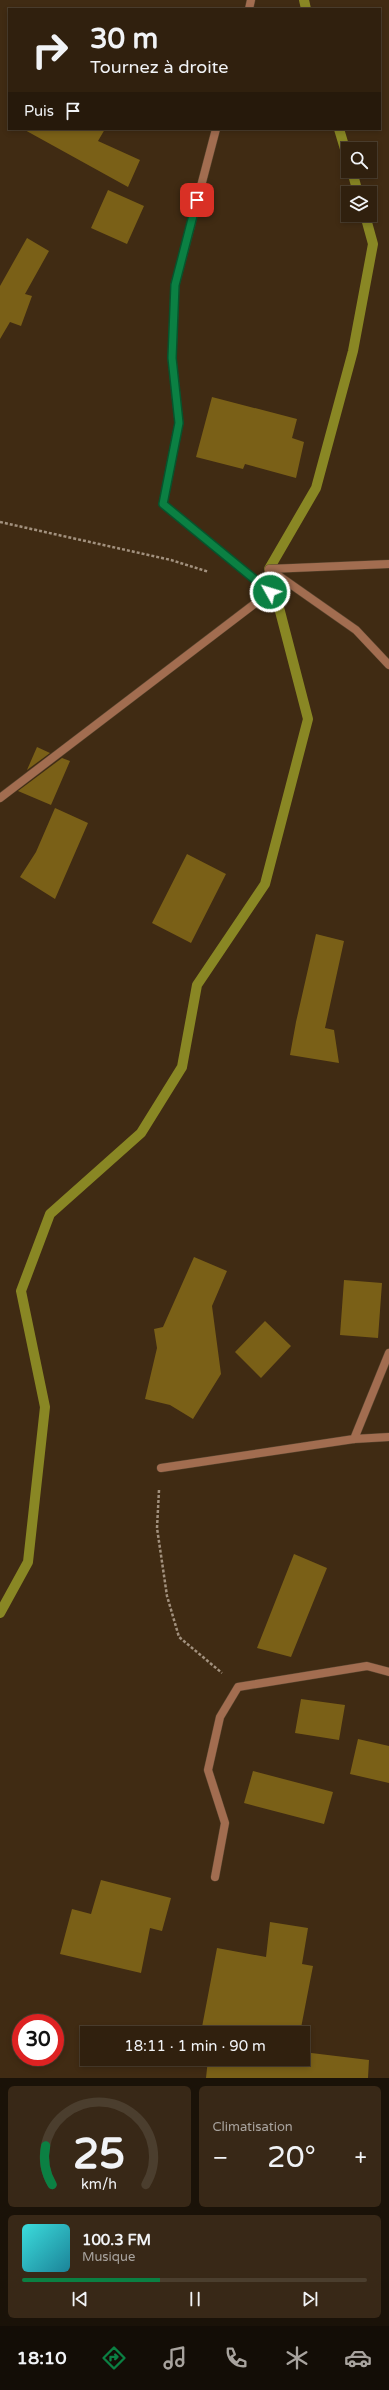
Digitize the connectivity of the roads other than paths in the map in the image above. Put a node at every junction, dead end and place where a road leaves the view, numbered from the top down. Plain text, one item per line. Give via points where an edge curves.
1 (216, 130) edge
2 (389, 564) edge
3 (269, 569) junction
4 (270, 592) junction
5 (389, 665) edge
6 (0, 798) edge
7 (389, 1353) edge
8 (389, 1437) edge
9 (354, 1439) junction
10 (161, 1468) road end
11 (389, 1672) edge
12 (215, 1877) dead end

1 - 4 street via 175,285 172,358 179,423 163,504
2 - 3 street
3 - 4 street
3 - 5 street via 356,630
4 - 6 street
7 - 9 street
8 - 9 street
9 - 10 street
11 - 12 street via 368,1666 238,1687 220,1717 208,1770 225,1823

